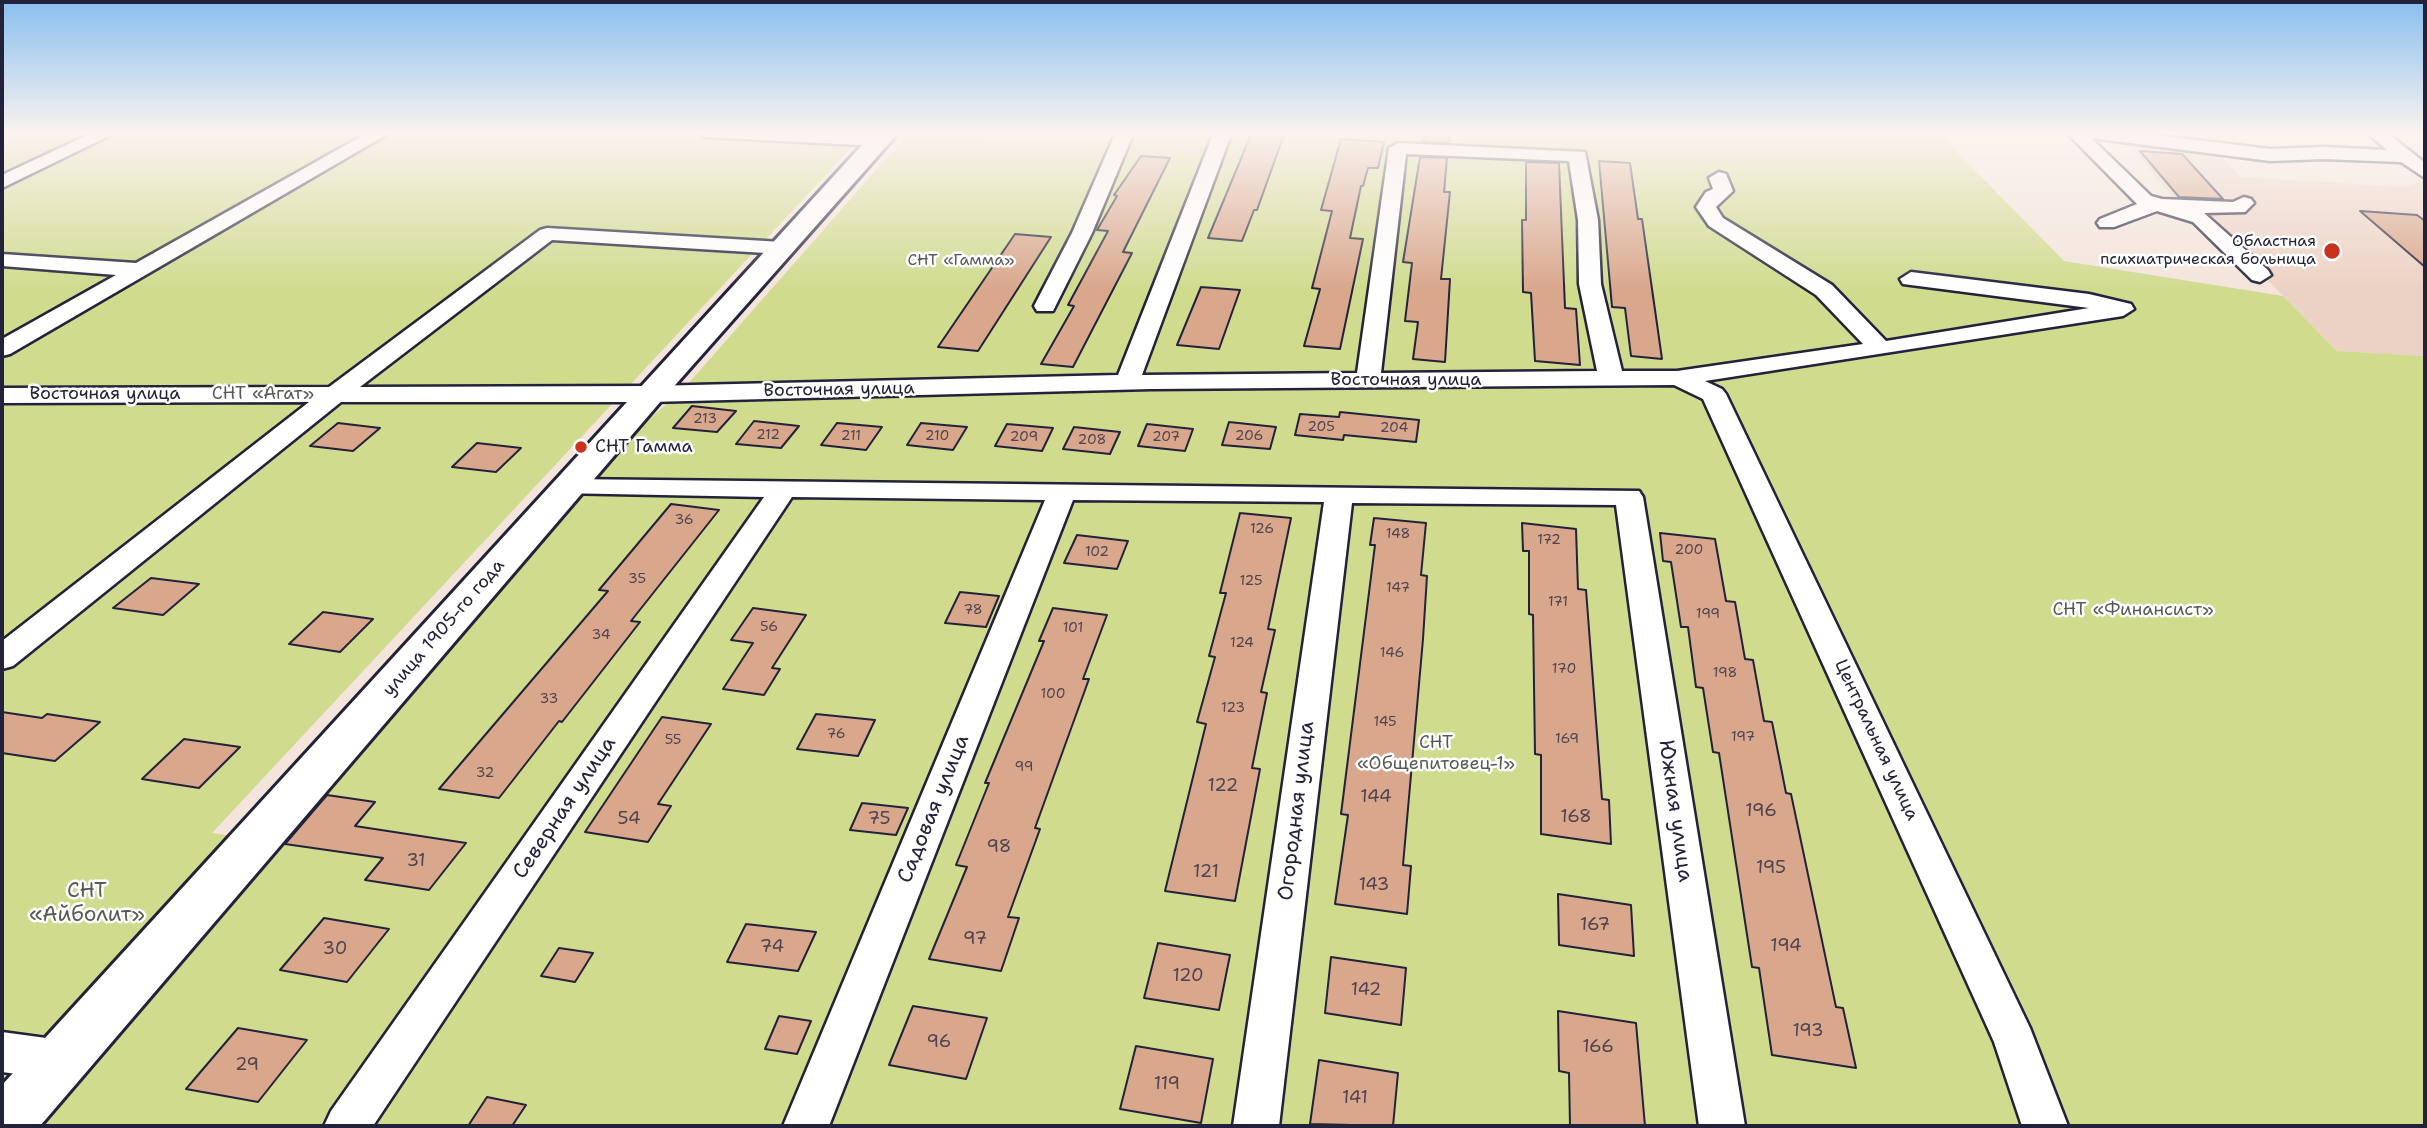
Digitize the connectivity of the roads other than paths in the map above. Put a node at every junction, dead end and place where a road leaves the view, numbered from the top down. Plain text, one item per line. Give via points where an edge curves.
1 (289, 185) edge
2 (840, 185) edge
3 (1103, 185) edge
4 (1203, 185) edge
5 (1393, 185) edge
6 (1582, 185) edge
7 (1721, 185) edge
8 (2128, 185) edge
9 (2244, 203) dead end
10 (2157, 205) junction
11 (2108, 223) dead end
12 (782, 248) junction
13 (2, 260) edge
14 (138, 270) junction
15 (2260, 275) dead end
16 (1911, 279) dead end
17 (1045, 306) dead end
18 (2, 349) edge
19 (1880, 349) junction
20 (1611, 378) junction
21 (1677, 378) junction
22 (1368, 380) junction
23 (1127, 383) junction
24 (338, 392) junction
25 (650, 394) junction
26 (2, 395) edge
27 (568, 487) junction
28 (784, 489) junction
29 (1062, 492) junction
30 (1339, 495) junction
31 (2, 658) edge
32 (2, 1052) edge
33 (61, 1060) junction
34 (3, 1126) edge
35 (347, 1126) edge
36 (806, 1126) edge
37 (1256, 1126) edge
38 (1722, 1126) edge
39 (2045, 1126) edge

1 - 14 street
2 - 12 street, улица 1905-го года
3 - 17 street
4 - 23 street
5 - 22 street
6 - 20 street via 1590,284
7 - 19 street via 1723,191 1713,196 1706,208 1716,222 1824,290
8 - 10 street
9 - 10 street via 2238,208
10 - 11 street
10 - 15 street via 2200,219
12 - 24 street via 547,234
12 - 25 street, улица 1905-го года
13 - 14 street
14 - 18 street
16 - 19 street, Восточная улица via 2123,309
19 - 21 street, Восточная улица
20 - 21 street, Восточная улица
20 - 22 street, Восточная улица
21 - 39 street, Центральная улица via 1713,394 2015,1042
22 - 23 street, Восточная улица
23 - 25 street, Восточная улица
24 - 25 street, Восточная улица
24 - 26 street, Восточная улица
24 - 31 street
25 - 27 street, улица 1905-го года
27 - 28 street
27 - 33 street, улица 1905-го года
28 - 29 street
28 - 35 street, Северная улица
29 - 30 street
29 - 36 street, Садовая улица
30 - 37 street, Огородная улица
30 - 38 street, Южная улица via 1629,497
32 - 33 street
33 - 34 street, улица 1905-го года

